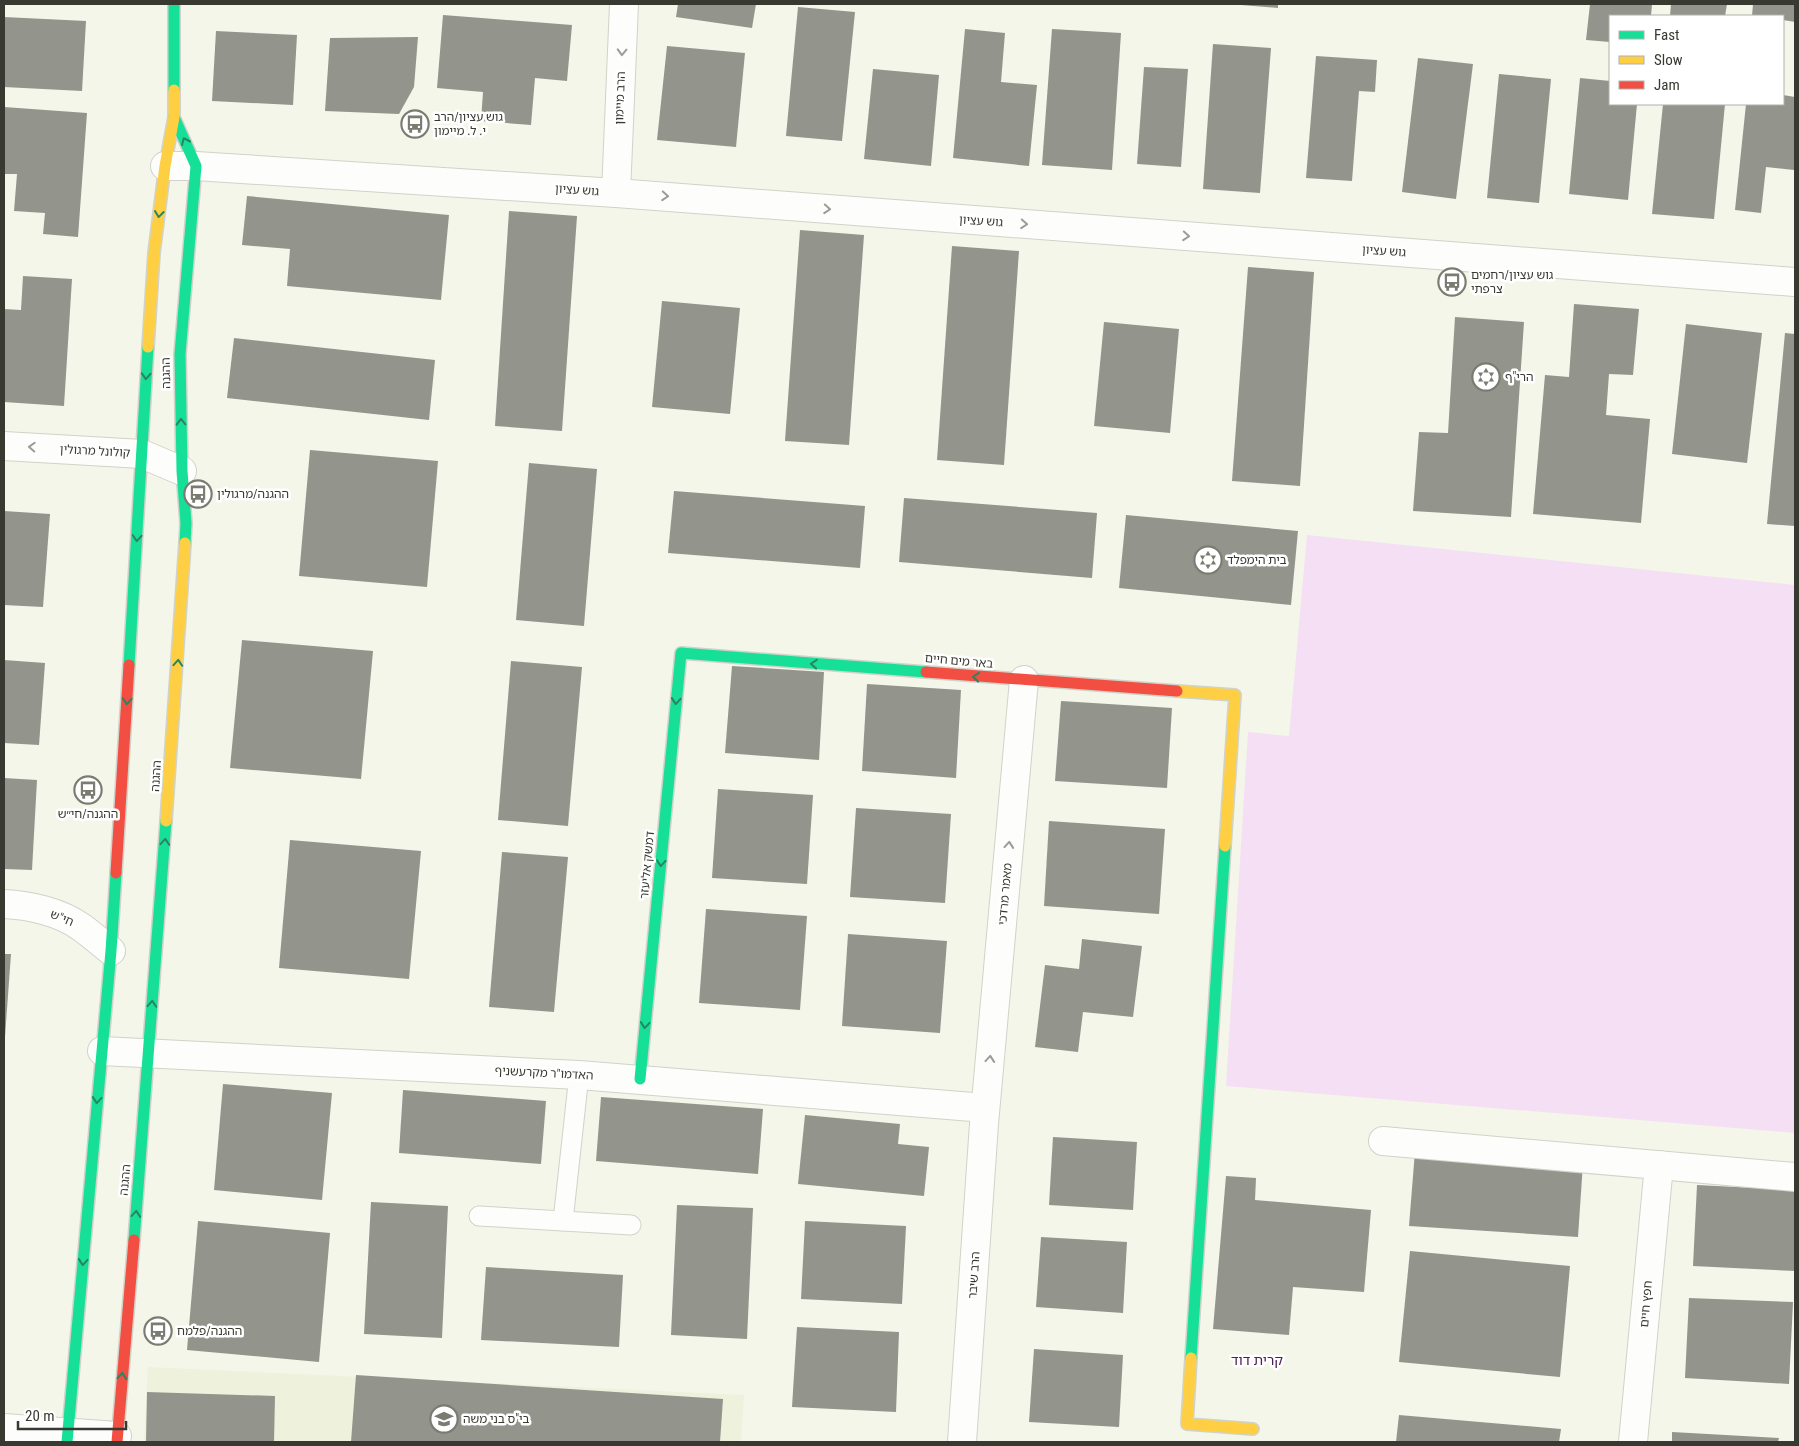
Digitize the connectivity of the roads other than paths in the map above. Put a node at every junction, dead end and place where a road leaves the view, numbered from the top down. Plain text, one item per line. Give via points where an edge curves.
1 (174, 4) edge
2 (624, 4) edge
3 (174, 117) junction
4 (166, 166) junction
5 (196, 166) junction
6 (616, 193) junction
7 (1795, 282) edge
8 (4, 446) edge
9 (142, 454) junction
10 (182, 471) junction
11 (680, 653) joint
12 (1024, 680) junction
13 (4, 904) edge
14 (111, 951) junction
15 (102, 1051) junction
16 (149, 1053) junction
17 (579, 1075) junction
18 (640, 1079) junction
19 (986, 1108) junction
20 (1383, 1141) dead end
21 (1659, 1165) junction
22 (1795, 1177) edge
23 (479, 1216) dead end
24 (563, 1222) junction
25 (631, 1225) dead end
26 (4, 1428) edge
27 (1253, 1429) dead end
28 (68, 1437) edge
29 (117, 1439) edge
30 (962, 1442) edge
31 (1633, 1442) edge

1 - 3 street, ההגנה
2 -> 6 street, הרב מיימון
3 - 4 street, ההגנה
5 -> 3 street, ההגנה
4 - 5 street, גוש עציון
4 -> 9 street, ההגנה via 154,253
5 - 6 street, גוש עציון
10 -> 5 street, ההגנה via 180,354
6 -> 7 street, גוש עציון
9 -> 8 street, קולונל מרגולין
9 - 10 street, קולונל מרגולין
9 -> 14 street, ההגנה
16 -> 10 street, ההגנה via 183,588 186,523
12 -> 11 street, באר מים חיים
11 -> 18 street, דמשק אליעזר
19 -> 12 street, מאמר מרדכי
12 - 27 street, באר מים חיים via 1235,695 1188,1424
13 - 14 street, חי"ש via 32,907 80,925
14 - 15 street, ההגנה
15 - 16 street, האדמו"ר מקרעשניף
15 -> 28 street, ההגנה
16 - 17 street, האדמו"ר מקרעשניף
29 -> 16 street, ההגנה
17 - 18 street, האדמו"ר מקרעשניף
17 - 24 lane
18 - 19 street, האדמו"ר מקרעשניף
19 - 30 street, הרב שיבר
20 - 21 street
21 - 22 street
21 - 31 street, חפץ חיים
23 - 24 lane
24 - 25 lane
26 - 28 street
28 - 29 street

